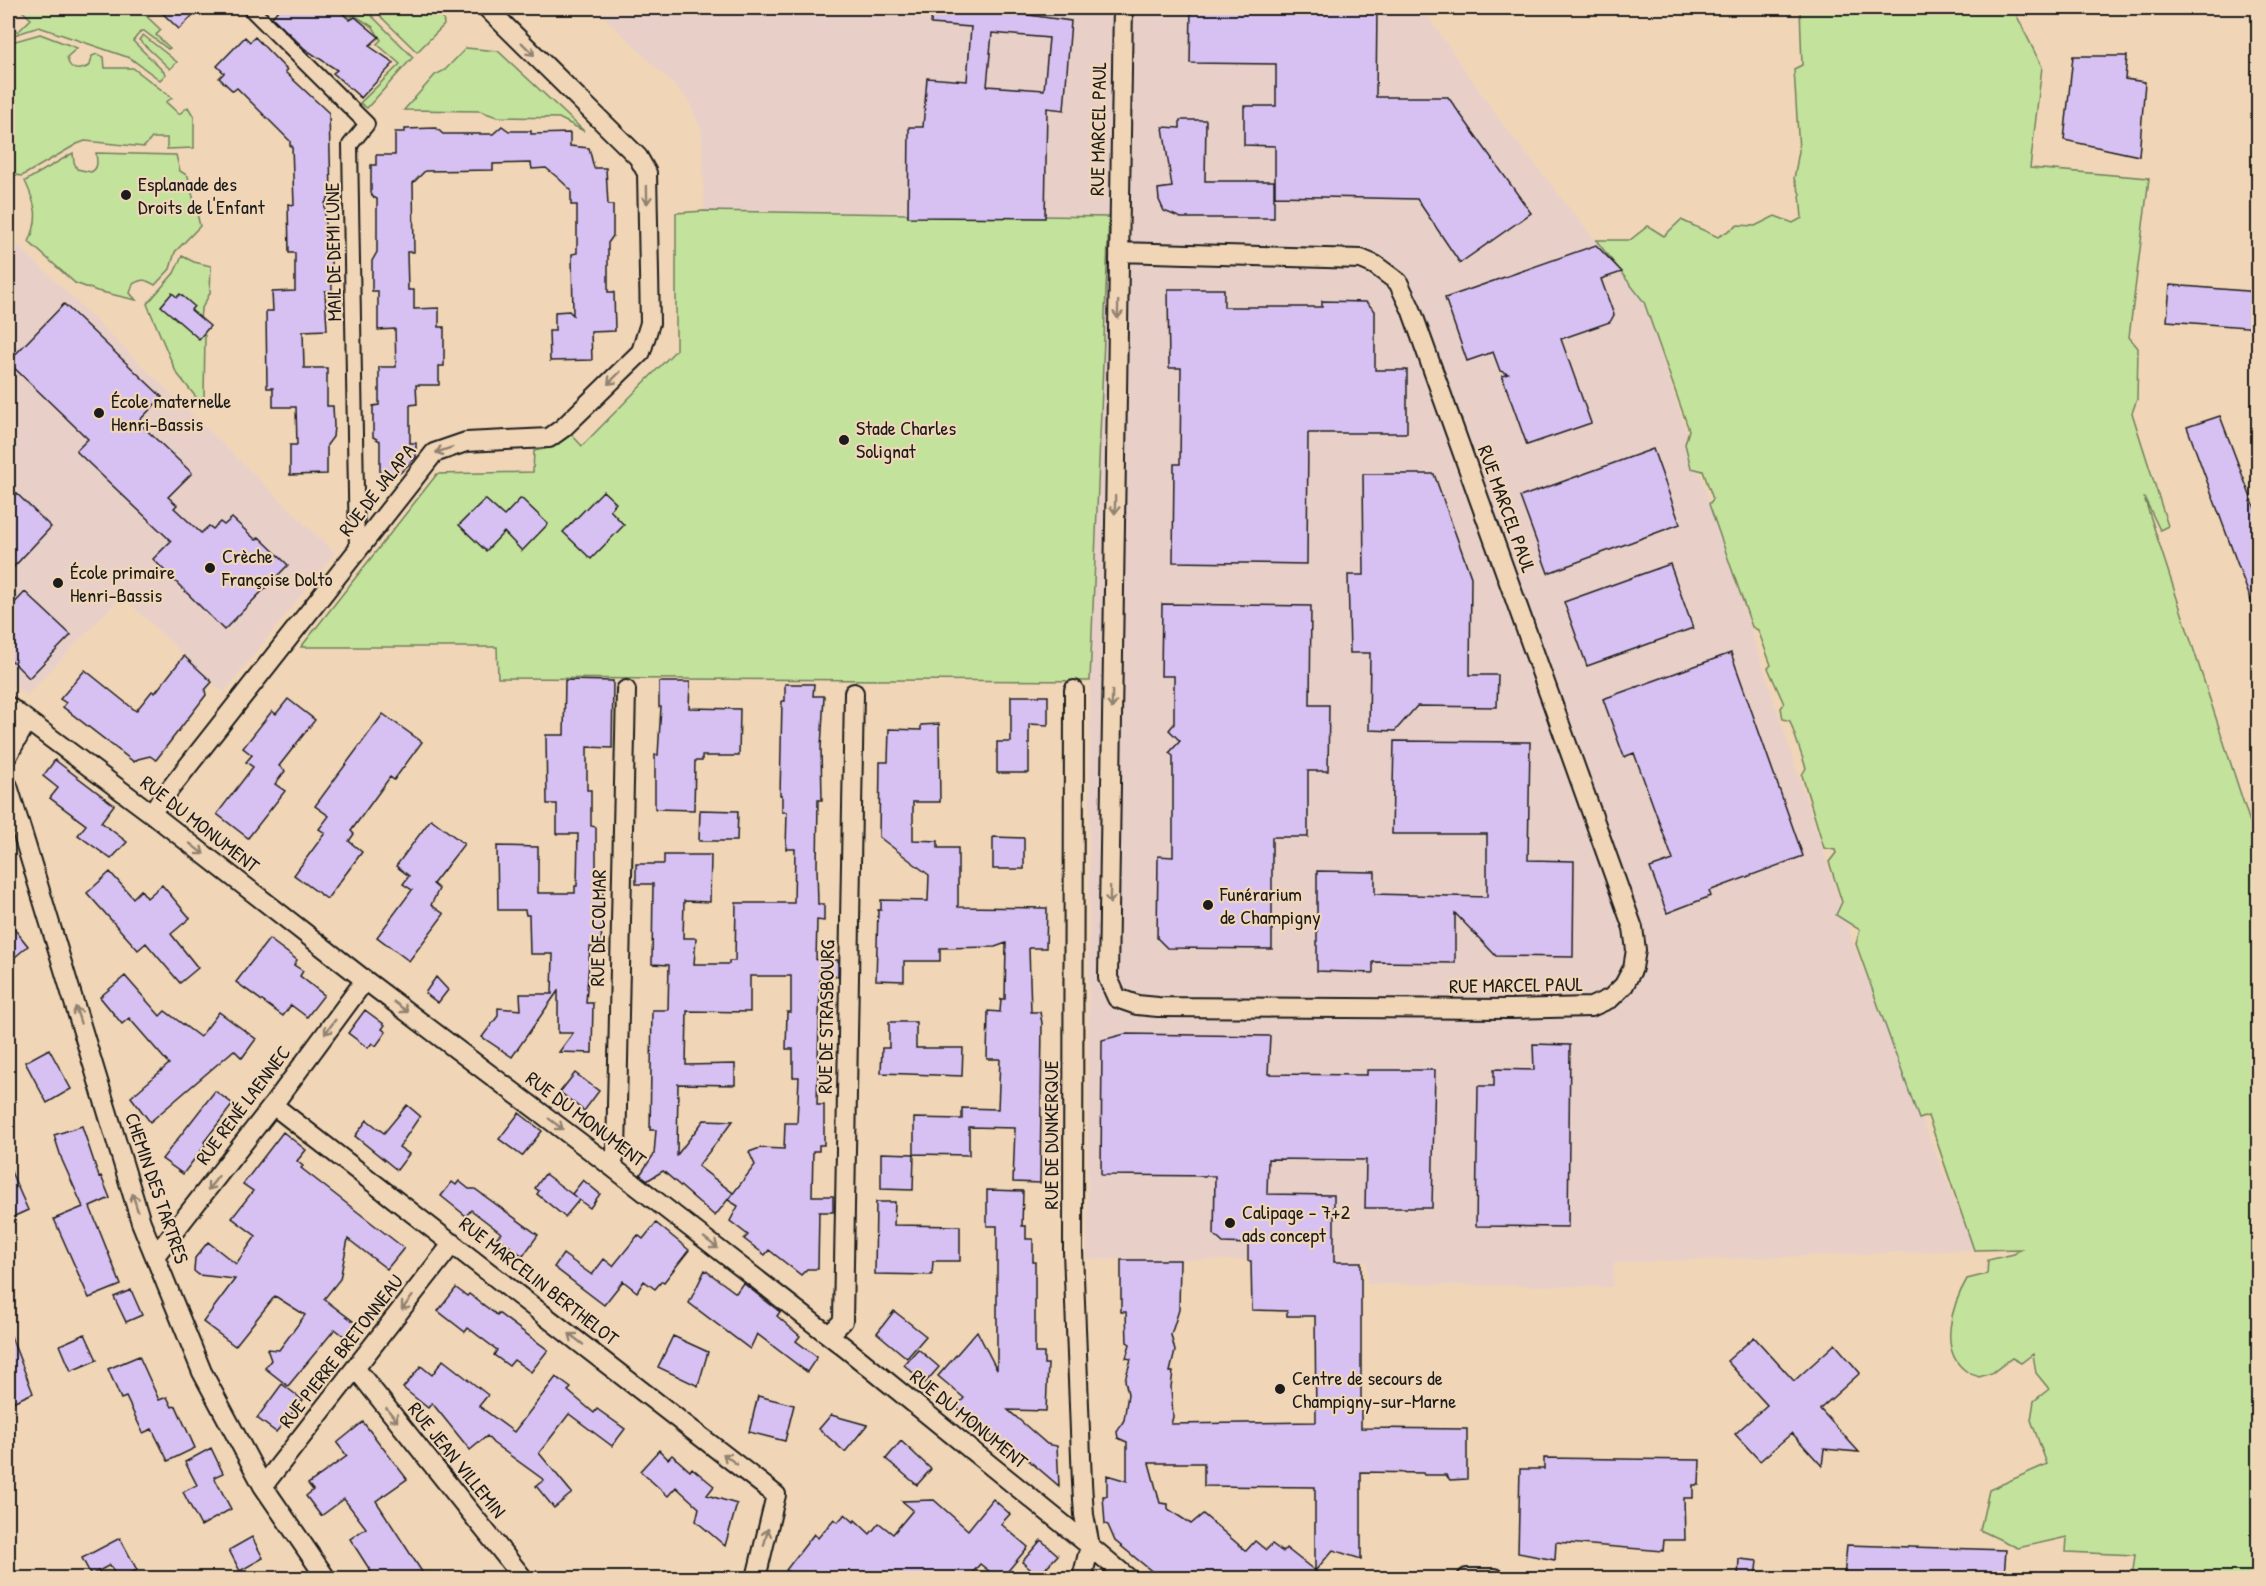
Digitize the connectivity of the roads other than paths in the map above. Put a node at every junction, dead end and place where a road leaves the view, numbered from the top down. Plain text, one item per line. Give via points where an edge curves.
1 (250, 8) edge
2 (487, 8) edge
3 (1123, 8) edge
4 (1119, 252) junction
5 (357, 551) junction
6 (626, 690) dead end
7 (1074, 690) dead end
8 (854, 693) dead end
9 (8, 706) edge
10 (27, 721) junction
11 (8, 755) edge
12 (8, 786) edge
13 (151, 813) junction
14 (365, 980) junction
15 (273, 1105) junction
16 (611, 1166) junction
17 (448, 1250) junction
18 (155, 1256) junction
19 (829, 1335) junction
20 (356, 1369) junction
21 (263, 1486) junction
22 (1090, 1546) junction
23 (326, 1578) edge
24 (523, 1578) edge
25 (756, 1578) edge
26 (1082, 1578) edge
27 (1128, 1578) edge
28 (1468, 1578) edge
29 (1495, 1578) edge

1 - 5 street, MAIL DE DEMI LUNE via 367,124 350,145
2 -> 5 street, RUE DE JALAPA via 638,157 647,173 650,324 641,352 549,438 466,442 434,453
3 - 4 street, RUE MARCEL PAUL
4 -> 4 street, RUE MARCEL PAUL via 1108,978 1117,998 1158,1007 1544,1009 1591,1007 1611,998 1633,968 1633,928 1398,282 1375,264 1361,259
5 - 13 street, RUE DE JALAPA
6 - 16 street, RUE DE COLMAR via 616,1153
7 - 22 street, RUE DE DUNKERQUE via 1073,1251 1082,1483
8 - 19 street, RUE DE STRASBOURG via 843,1321
9 - 10 street, RUE DU MONUMENT
10 - 11 street
10 - 13 street, RUE DU MONUMENT
18 -> 12 street, CHEMIN DES TARTRES via 141,1222
13 -> 14 street, RUE DU MONUMENT
14 -> 15 street, RUE RENÉ LAENNEC
14 -> 16 street, RUE DU MONUMENT
15 - 17 street, RUE MARCELIN BERTHELOT
15 -> 18 street, RUE RENÉ LAENNEC
16 -> 19 street, RUE DU MONUMENT
17 -> 20 street, RUE PIERRE BRETONNEAU
25 -> 17 street, RUE MARCELIN BERTHELOT via 776,1495
18 - 21 street, CHEMIN DES TARTRES via 202,1372
19 - 22 street, RUE DU MONUMENT
20 - 21 street, RUE PIERRE BRETONNEAU
20 -> 24 street, RUE JEAN VILLEMIN
21 - 23 street, CHEMIN DES TARTRES
22 - 26 street, RUE DE DUNKERQUE
22 - 27 street, RUE DU MONUMENT
28 - 29 street

